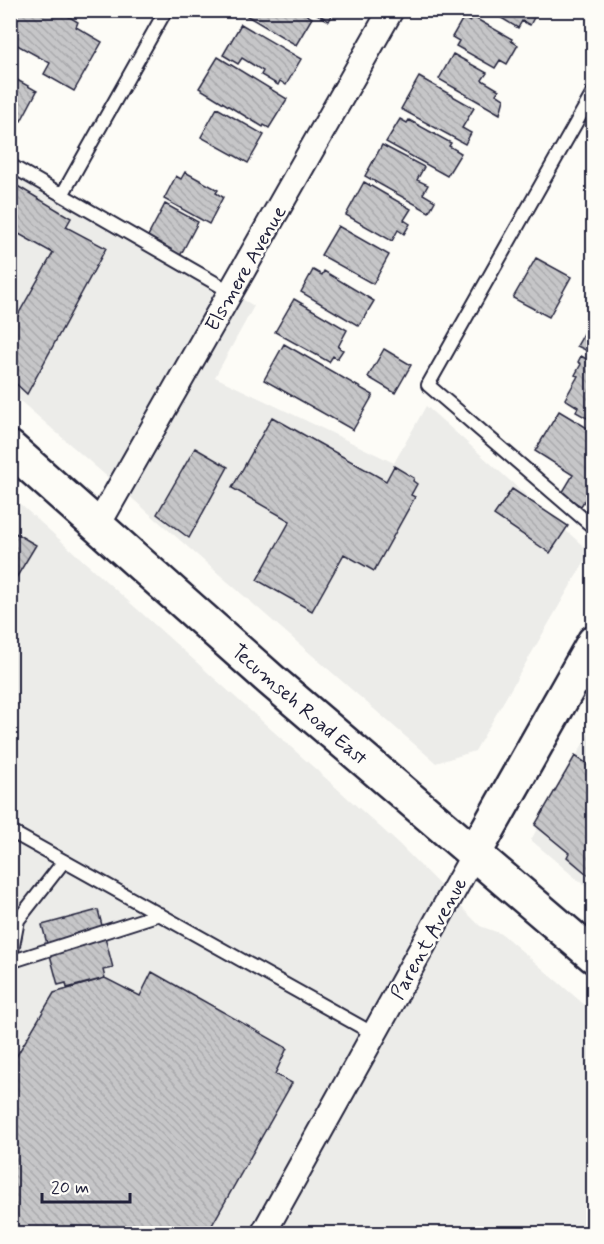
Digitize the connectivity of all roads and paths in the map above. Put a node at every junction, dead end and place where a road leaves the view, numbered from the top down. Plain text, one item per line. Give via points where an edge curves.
1 (166, 10) edge
2 (391, 10) edge
3 (594, 91) edge
4 (10, 165) edge
5 (62, 195) junction
6 (231, 292) junction
7 (10, 448) edge
8 (98, 525) junction
9 (594, 528) edge
10 (594, 642) edge
11 (583, 685) edge
12 (10, 831) edge
13 (474, 854) junction
14 (64, 861) junction
15 (160, 914) junction
16 (594, 956) edge
17 (10, 962) edge
18 (374, 1034) junction
19 (263, 1233) edge

1 - 5 lane
2 - 6 street, Elsmere Avenue
3 - 9 lane via 428,386
4 - 5 lane
5 - 6 lane
6 - 8 street, Elsmere Avenue
7 - 8 main road, Tecumseh Road East
8 - 13 main road, Tecumseh Road East
10 - 11 main road, Parent Avenue
11 - 13 main road, Parent Avenue
12 - 14 lane
13 - 16 main road, Tecumseh Road East
13 - 18 street, Parent Avenue
14 - 15 lane
14 - 17 lane via 18,920
15 - 17 lane
15 - 18 lane
18 - 19 street, Parent Avenue

